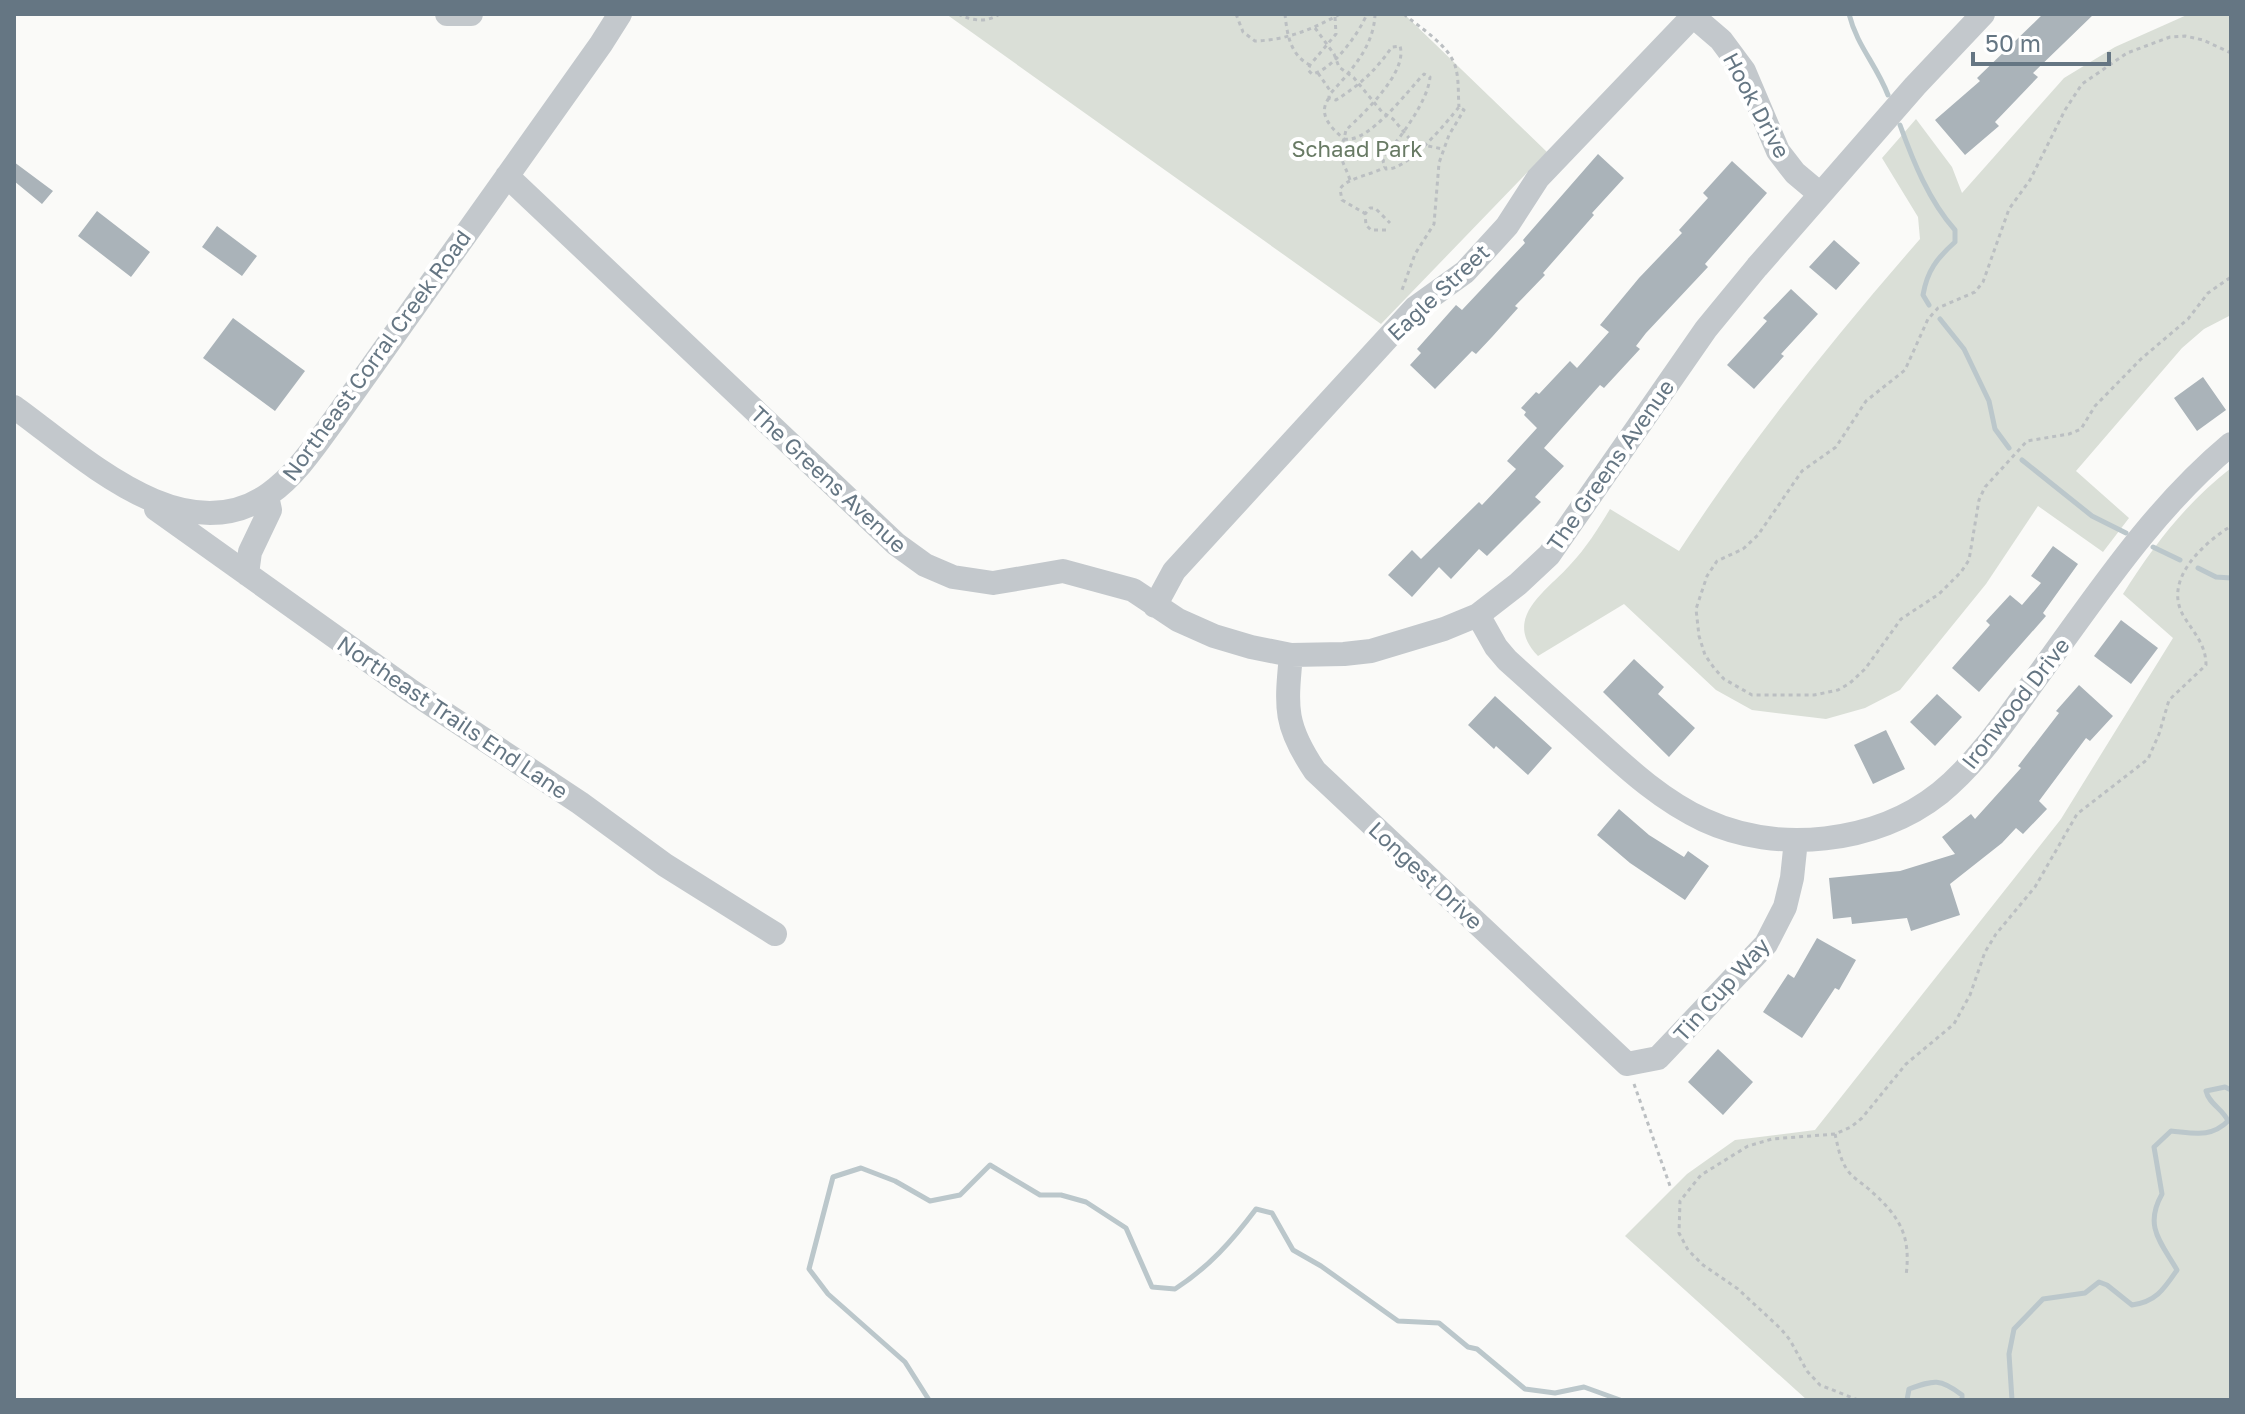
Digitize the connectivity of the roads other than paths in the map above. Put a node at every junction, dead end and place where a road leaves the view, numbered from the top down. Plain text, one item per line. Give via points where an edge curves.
1 (447, 14) edge
2 (471, 14) edge
3 (620, 14) edge
4 (1983, 14) edge
5 (1693, 16) edge
6 (507, 176) junction
7 (1820, 194) junction
8 (14, 407) edge
9 (2231, 444) edge
10 (134, 493) junction
11 (267, 496) junction
12 (247, 574) junction
13 (1155, 606) junction
14 (1478, 615) junction
15 (1291, 655) junction
16 (1796, 840) junction
17 (775, 934) dead end
18 (1627, 1064) joint

1 - 2 street
3 - 6 street, Northeast Corral Creek Road
4 - 7 street, The Greens Avenue
5 - 7 street, Hook Drive via 1721,40 1744,71 1778,151
5 - 13 street, Eagle Street via 1538,178 1507,226 1465,272 1415,308 1184,560
6 - 11 street, Northeast Corral Creek Road via 307,457
6 - 13 street, The Greens Avenue via 925,565 953,577 993,583 1063,571 1133,590
7 - 14 street, The Greens Avenue via 1706,329 1549,555
8 - 10 street, Northeast Corral Creek Road
9 - 16 street, Ironwood Drive via 2174,496 2004,722 1939,794 1873,828
10 - 11 street, Northeast Corral Creek Road via 194,513 223,512
10 - 12 street, Northeast Trails End Lane
11 - 12 street via 270,510 250,552
12 - 17 street, Northeast Trails End Lane via 665,865
13 - 15 street, The Greens Avenue via 1214,636
14 - 15 street, The Greens Avenue via 1371,651
14 - 16 street, Ironwood Drive via 1507,660 1648,787 1703,820 1738,833
15 - 18 street, Longest Drive via 1286,705 1297,744 1315,771
16 - 18 street, Tin Cup Way via 1785,907 1766,944 1658,1058

